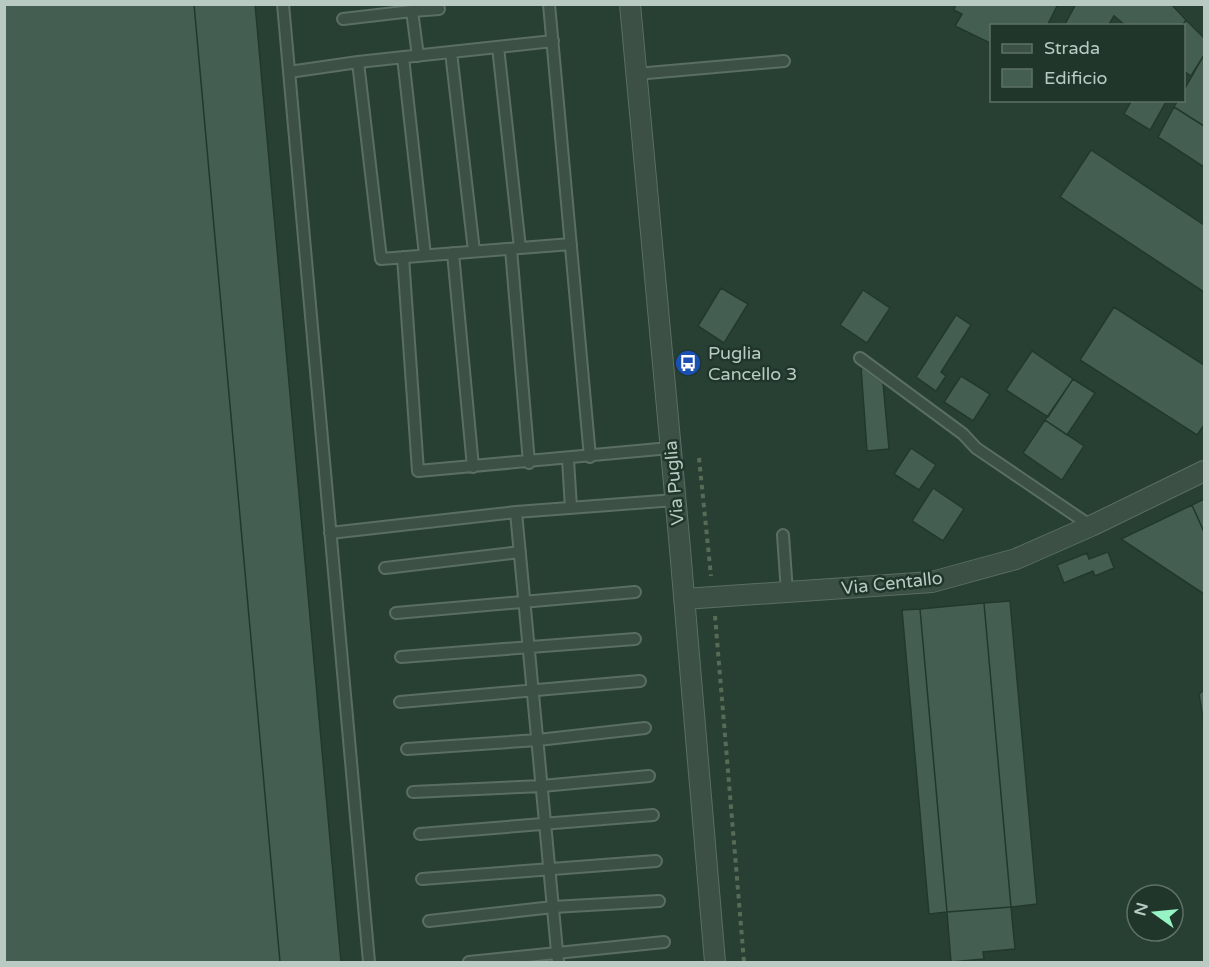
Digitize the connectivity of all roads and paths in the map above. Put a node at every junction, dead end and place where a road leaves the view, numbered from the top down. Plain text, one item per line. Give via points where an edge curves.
1 (283, 4) edge
2 (549, 4) edge
3 (630, 4) edge
4 (439, 9) dead end
5 (411, 11) junction
6 (343, 19) dead end
7 (553, 41) junction
8 (498, 47) junction
9 (451, 52) junction
10 (418, 56) junction
11 (403, 57) junction
12 (784, 61) dead end
13 (358, 62) junction
14 (289, 72) junction
15 (636, 74) junction
16 (571, 244) junction
17 (515, 248) junction
18 (474, 251) junction
19 (453, 253) junction
20 (425, 255) junction
21 (404, 257) junction
22 (860, 358) dead end
23 (670, 448) junction
24 (590, 457) junction
25 (699, 458) dead end
26 (568, 459) junction
27 (529, 463) junction
28 (473, 467) junction
29 (1204, 471) edge
30 (675, 500) junction
31 (571, 508) junction
32 (516, 512) junction
33 (1091, 526) junction
34 (330, 533) junction
35 (783, 536) dead end
36 (520, 552) junction
37 (385, 568) dead end
38 (635, 592) dead end
39 (787, 592) junction
40 (714, 597) junction
41 (684, 599) junction
42 (525, 602) junction
43 (396, 613) dead end
44 (635, 639) dead end
45 (529, 648) junction
46 (401, 657) dead end
47 (639, 681) dead end
48 (533, 691) junction
49 (400, 702) dead end
50 (645, 728) dead end
51 (538, 740) junction
52 (407, 749) dead end
53 (650, 776) dead end
54 (542, 786) junction
55 (413, 792) dead end
56 (653, 815) dead end
57 (546, 824) junction
58 (420, 834) dead end
59 (656, 861) dead end
60 (550, 868) junction
61 (422, 879) dead end
62 (659, 901) dead end
63 (553, 907) junction
64 (429, 921) dead end
65 (664, 942) dead end
66 (558, 958) edge
67 (369, 963) edge
68 (469, 963) edge
69 (715, 963) edge
70 (744, 963) edge

1 - 14 lane
2 - 7 lane
3 - 15 street, Via Puglia
4 - 5 lane
5 - 6 lane
5 - 10 lane
7 - 8 lane
7 - 16 lane
8 - 9 lane
8 - 17 lane
9 - 10 lane
9 - 18 lane
10 - 11 lane
11 - 13 lane
11 - 20 lane
12 - 15 lane
13 - 14 lane
13 - 21 lane via 381,259
14 - 34 lane
15 - 23 street, Via Puglia
16 - 17 lane
16 - 24 lane
17 - 18 lane
17 - 27 lane
18 - 19 lane
19 - 20 lane
19 - 28 lane
20 - 21 lane
21 - 28 lane via 418,471
22 - 33 lane via 963,434 976,448
23 - 24 lane
23 - 30 street, Via Puglia
24 - 26 lane
25 - 40 path
26 - 27 lane
26 - 31 lane
27 - 28 lane
29 - 33 street, Via Centallo
30 - 31 lane
30 - 41 street, Via Puglia
31 - 32 lane
32 - 34 lane
32 - 36 lane
33 - 39 street, Via Centallo via 1016,559 933,582
34 - 67 lane
35 - 39 lane
36 - 37 lane
36 - 42 lane
38 - 42 lane
39 - 40 street, Via Centallo
40 - 41 street, Via Centallo
40 - 70 path
41 - 69 street, Via Puglia
42 - 43 lane
42 - 45 lane
44 - 45 lane
45 - 46 lane
45 - 48 lane
47 - 48 lane
48 - 49 lane
48 - 51 lane
50 - 51 lane
51 - 52 lane
51 - 54 lane
53 - 54 lane
54 - 55 lane
54 - 57 lane
56 - 57 lane
57 - 58 lane
57 - 60 lane
59 - 60 lane
60 - 61 lane
60 - 63 lane
62 - 63 lane
63 - 64 lane
63 - 66 lane
65 - 66 lane
66 - 68 lane

